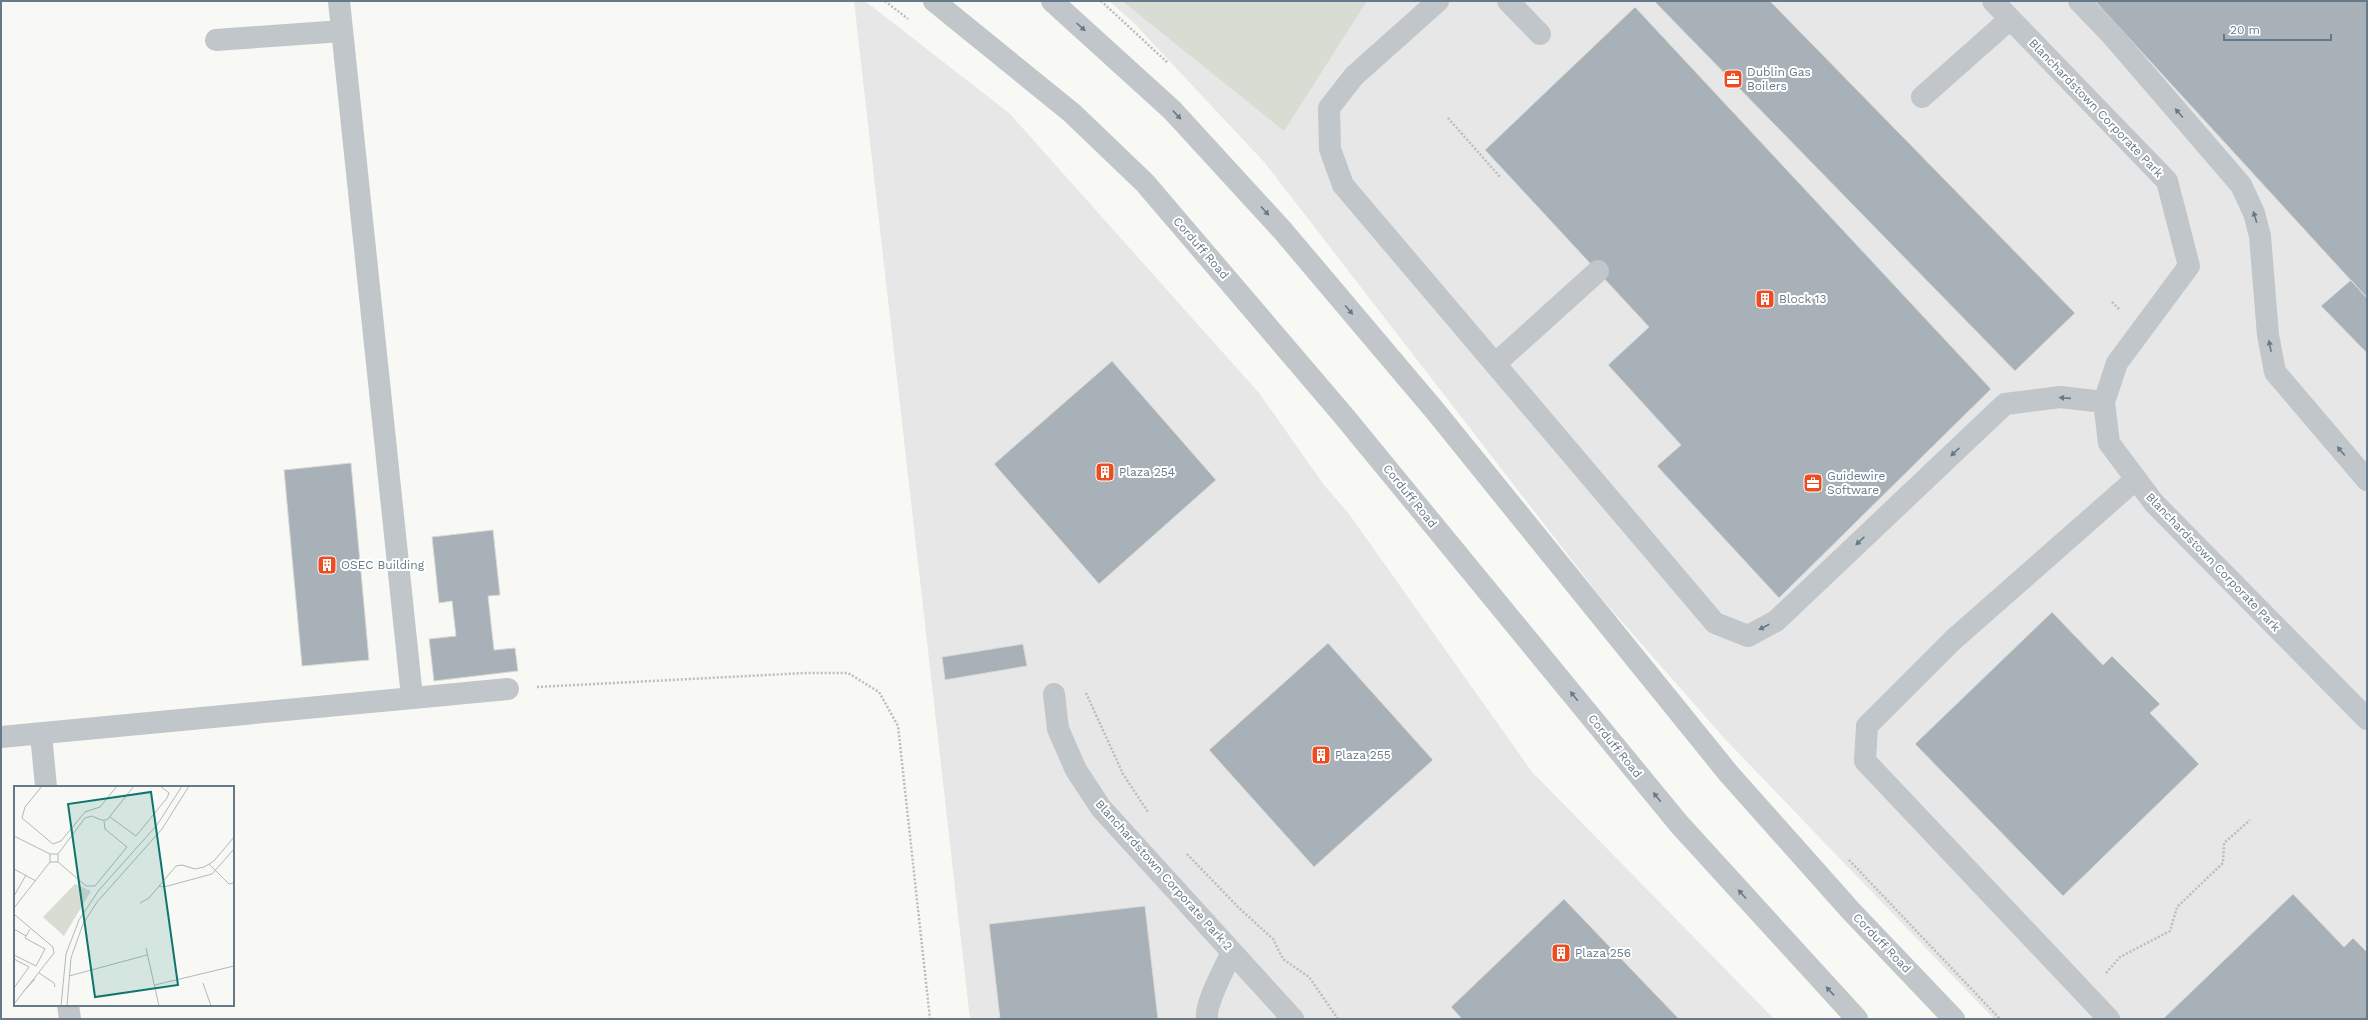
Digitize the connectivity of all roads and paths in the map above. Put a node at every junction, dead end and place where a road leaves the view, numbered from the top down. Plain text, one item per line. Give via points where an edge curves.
1 (339, 1) edge
2 (885, 1) edge
3 (934, 1) edge
4 (1052, 1) edge
5 (1438, 1) edge
6 (1508, 1) edge
7 (1993, 1) edge
8 (2079, 1) edge
9 (2010, 18) junction
10 (909, 20) dead end
11 (342, 31) junction
12 (1540, 34) dead end
13 (216, 40) dead end
14 (1922, 97) dead end
15 (1448, 118) dead end
16 (1500, 178) dead end
17 (1598, 272) dead end
18 (1495, 364) junction
19 (2104, 402) junction
20 (2136, 479) junction
21 (2367, 480) edge
22 (1084, 688) dead end
23 (508, 689) joint
24 (1054, 694) dead end
25 (412, 697) junction
26 (2367, 719) edge
27 (41, 734) junction
28 (1, 738) edge
29 (46, 786) edge
30 (1152, 818) dead end
31 (2250, 820) dead end
32 (1185, 852) dead end
33 (1232, 952) junction
34 (2086, 995) junction
35 (68, 1006) edge
36 (70, 1019) edge
37 (930, 1019) edge
38 (1207, 1019) edge
39 (1293, 1019) edge
40 (1338, 1019) edge
41 (1857, 1019) edge
42 (1954, 1019) edge
43 (2109, 1019) edge

1 - 11 street
2 - 10 path
41 -> 3 street, Corduff Road via 1679,824 1343,415 1145,183 1072,113
4 -> 42 street, Corduff Road via 1172,110 1283,231 1436,412 1729,774 1850,911
5 - 18 street via 1354,76 1329,108 1330,149 1343,185
6 - 12 street
7 - 9 street, Blanchardstown Corporate Park
21 -> 8 street via 2275,372 2268,335 2260,236 2254,212 2241,185 2110,33
9 - 14 street
9 - 19 street, Blanchardstown Corporate Park via 2167,181 2189,266 2117,363
11 - 13 street
11 - 25 street
15 - 16 path
17 - 18 street
19 -> 18 street via 2060,397 2005,404 1776,621 1748,636 1715,623
19 - 20 street, Blanchardstown Corporate Park via 2109,443
20 - 26 street, Blanchardstown Corporate Park via 2154,503
20 - 34 street via 1953,640 1868,726 1865,761
22 - 30 path via 1123,774
23 - 25 street
23 - 37 path via 805,673 848,673 879,692 898,726
24 - 33 street, Blanchardstown Corporate Park 2 via 1058,729 1076,770 1101,808
25 - 27 street
27 - 28 street
27 - 29 street
31 - 34 path via 2224,843 2223,863 2177,907 2170,931 2120,957
32 - 40 path via 1273,939 1283,959 1309,977
33 - 38 street via 1206,1013
33 - 39 street, Blanchardstown Corporate Park 2
34 - 43 street
35 - 36 street

